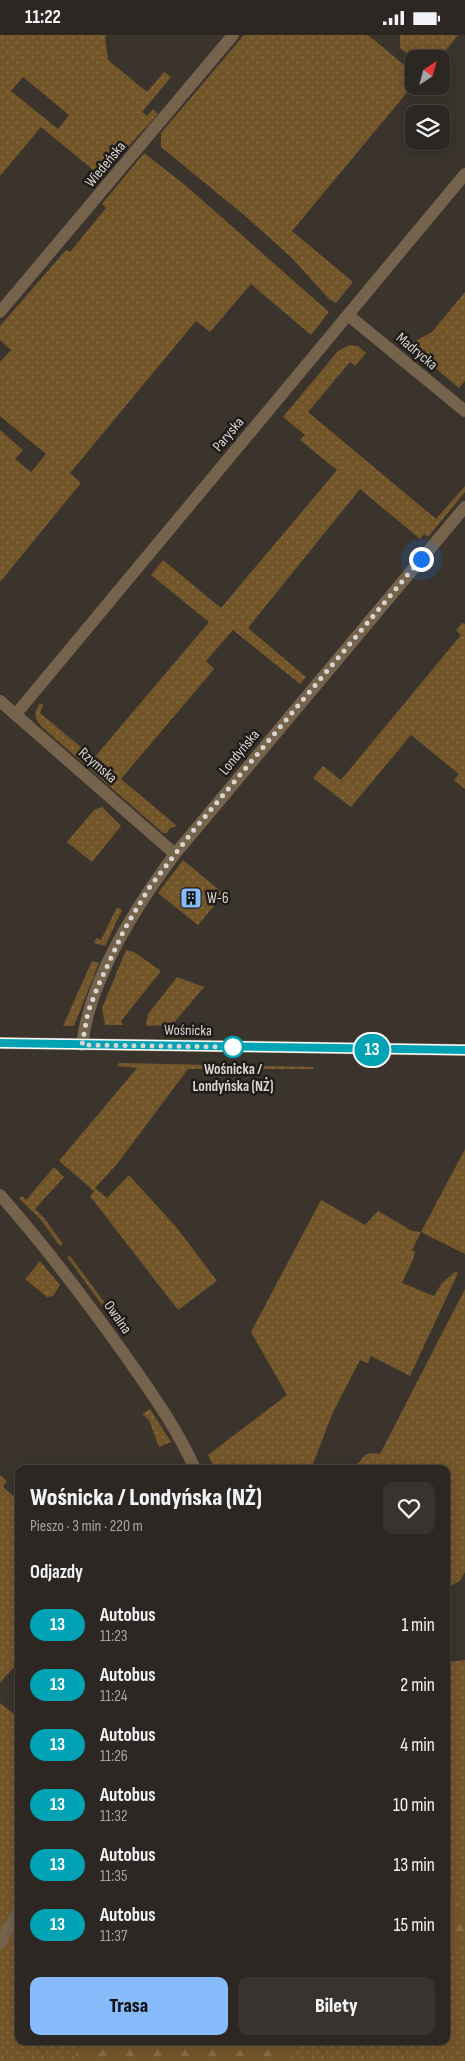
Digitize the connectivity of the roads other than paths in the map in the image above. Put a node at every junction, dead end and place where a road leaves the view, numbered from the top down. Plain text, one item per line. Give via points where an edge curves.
1 (233, 35) edge
2 (465, 174) edge
3 (0, 312) edge
4 (348, 315) junction
5 (465, 411) edge
6 (465, 507) edge
7 (0, 701) edge
8 (16, 714) junction
9 (174, 854) junction
10 (0, 1043) edge
11 (82, 1045) junction
12 (465, 1050) edge
13 (0, 1195) edge
14 (192, 1465) edge
15 (15, 1918) edge
16 (0, 1943) edge

1 - 3 street, Wiedeńska
2 - 4 street, Paryska
4 - 5 street, Madrycka
4 - 8 street, Paryska
6 - 9 street, Londyńska
7 - 8 street, Rzymska
8 - 9 street, Rzymska
9 - 11 street, Londyńska via 124,930 88,1012
10 - 11 street, Wośnicka
11 - 12 street, Wośnicka
13 - 14 street, Owalna via 80,1291 154,1396
15 - 16 street

